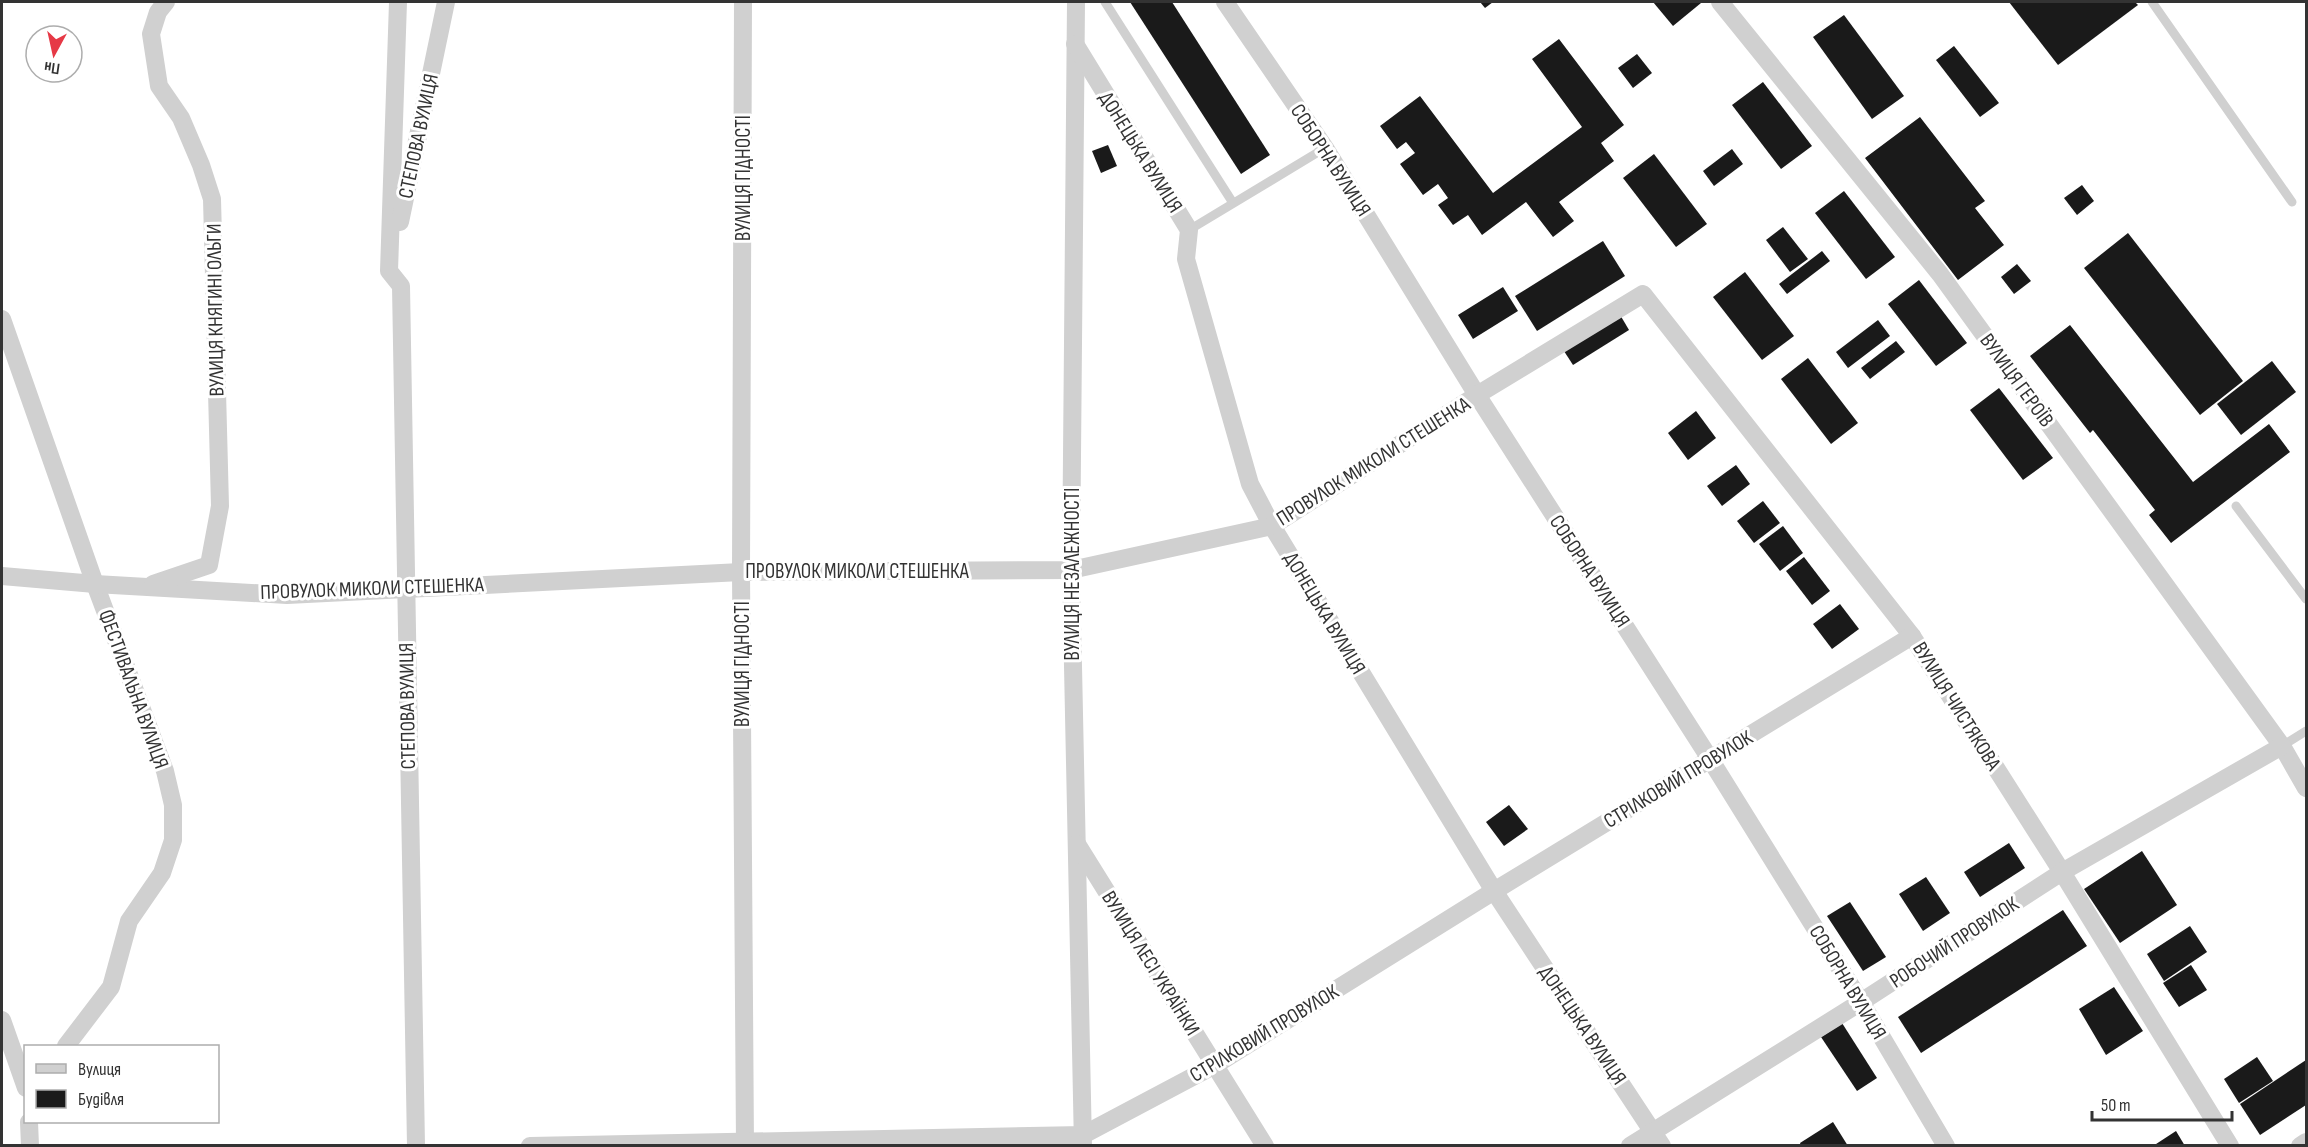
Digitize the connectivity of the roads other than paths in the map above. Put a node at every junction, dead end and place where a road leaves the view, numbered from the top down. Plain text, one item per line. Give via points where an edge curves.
1 (165, 2) edge
2 (399, 2) edge
3 (446, 2) edge
4 (743, 2) edge
5 (1076, 2) edge
6 (1105, 2) edge
7 (1720, 2) edge
8 (2152, 2) edge
9 (1229, 3) edge
10 (1076, 44) junction
11 (1325, 148) junction
12 (2292, 202) dead end
13 (1233, 203) junction
14 (1189, 230) junction
15 (390, 271) junction
16 (1642, 294) joint
17 (2, 319) edge
18 (1477, 395) junction
19 (2236, 506) dead end
20 (1272, 526) junction
21 (1071, 570) junction
22 (741, 572) junction
23 (2, 576) edge
24 (95, 584) junction
25 (144, 587) junction
26 (405, 589) junction
27 (2307, 598) edge
28 (1912, 636) junction
29 (2307, 731) edge
30 (2282, 746) junction
31 (1710, 759) junction
32 (2307, 788) edge
33 (1076, 843) junction
34 (2062, 872) junction
35 (1494, 891) junction
36 (1861, 1002) junction
37 (2, 1020) edge
38 (68, 1045) edge
39 (1215, 1065) junction
40 (24, 1082) edge
41 (29, 1123) edge
42 (1658, 1138) edge
43 (1083, 1140) edge
44 (2307, 1142) edge
45 (745, 1143) edge
46 (30, 1146) edge
47 (416, 1146) edge
48 (530, 1146) edge
49 (1265, 1146) edge
50 (1630, 1146) edge
51 (1946, 1146) edge
52 (2230, 1146) edge
53 (2300, 1146) edge

1 - 25 street, ВУЛИЦЯ КНЯГИНІ ОЛЬГИ via 151,34 159,86 181,118 212,199 220,506 209,565
2 - 15 street, СТЕПОВА ВУЛИЦЯ
3 - 15 street, СТЕПОВА ВУЛИЦЯ
4 - 22 street, ВУЛИЦЯ ГІДНОСТІ
5 - 10 street, ВУЛИЦЯ НЕЗАЛЕЖНОСТІ
6 - 13 lane
7 - 30 street, ВУЛИЦЯ ГЕРОЇВ via 1940,274
8 - 12 lane
9 - 11 street, СОБОРНА ВУЛИЦЯ
10 - 14 street, ДОНЕЦЬКА ВУЛИЦЯ
10 - 21 street, ВУЛИЦЯ НЕЗАЛЕЖНОСТІ
11 - 13 lane
11 - 18 street, СОБОРНА ВУЛИЦЯ
13 - 14 lane
14 - 20 street, ДОНЕЦЬКА ВУЛИЦЯ via 1185,258 1250,484
15 - 26 street, СТЕПОВА ВУЛИЦЯ via 401,286
16 - 18 street, ПРОВУЛОК МИКОЛИ СТЕШЕНКА
16 - 28 street, ВУЛИЦЯ ЧИСТЯКОВА
17 - 24 street, ФЕСТИВАЛЬНА ВУЛИЦЯ
18 - 20 street, ПРОВУЛОК МИКОЛИ СТЕШЕНКА
18 - 31 street, СОБОРНА ВУЛИЦЯ
19 - 27 lane
20 - 21 street, ПРОВУЛОК МИКОЛИ СТЕШЕНКА
20 - 35 street, ДОНЕЦЬКА ВУЛИЦЯ
21 - 22 street, ПРОВУЛОК МИКОЛИ СТЕШЕНКА
21 - 33 street, ВУЛИЦЯ НЕЗАЛЕЖНОСТІ
22 - 26 street, ПРОВУЛОК МИКОЛИ СТЕШЕНКА
22 - 45 street, ВУЛИЦЯ ГІДНОСТІ
23 - 24 street, ПРОВУЛОК МИКОЛИ СТЕШЕНКА
24 - 25 street, ПРОВУЛОК МИКОЛИ СТЕШЕНКА
24 - 38 street, ФЕСТИВАЛЬНА ВУЛИЦЯ via 165,771 173,805 173,840 162,873 129,921 111,987
25 - 26 street, ПРОВУЛОК МИКОЛИ СТЕШЕНКА via 287,595
26 - 47 street, СТЕПОВА ВУЛИЦЯ
28 - 31 street, СТРІЛКОВИЙ ПРОВУЛОК
28 - 34 street, ВУЛИЦЯ ЧИСТЯКОВА
29 - 30 lane
30 - 32 street, ВУЛИЦЯ ГЕРОЇВ
30 - 34 street, РОБОЧИЙ ПРОВУЛОК
31 - 35 street, СТРІЛКОВИЙ ПРОВУЛОК
31 - 36 street, СОБОРНА ВУЛИЦЯ
33 - 39 street, ВУЛИЦЯ ЛЕСІ УКРАЇНКИ
33 - 43 street, ВУЛИЦЯ НЕЗАЛЕЖНОСТІ
34 - 36 street, РОБОЧИЙ ПРОВУЛОК
34 - 52 street, ВУЛИЦЯ ЧИСТЯКОВА
35 - 39 street, СТРІЛКОВИЙ ПРОВУЛОК
35 - 42 street, ДОНЕЦЬКА ВУЛИЦЯ
36 - 42 street, РОБОЧИЙ ПРОВУЛОК
36 - 51 street, СОБОРНА ВУЛИЦЯ
37 - 40 street
39 - 43 street, СТРІЛКОВИЙ ПРОВУЛОК
39 - 49 street, ВУЛИЦЯ ЛЕСІ УКРАЇНКИ
41 - 46 street
42 - 50 street, РОБОЧИЙ ПРОВУЛОК
43 - 45 street, СТРІЛКОВИЙ ПРОВУЛОК
44 - 53 street
45 - 48 street, СТРІЛКОВИЙ ПРОВУЛОК

